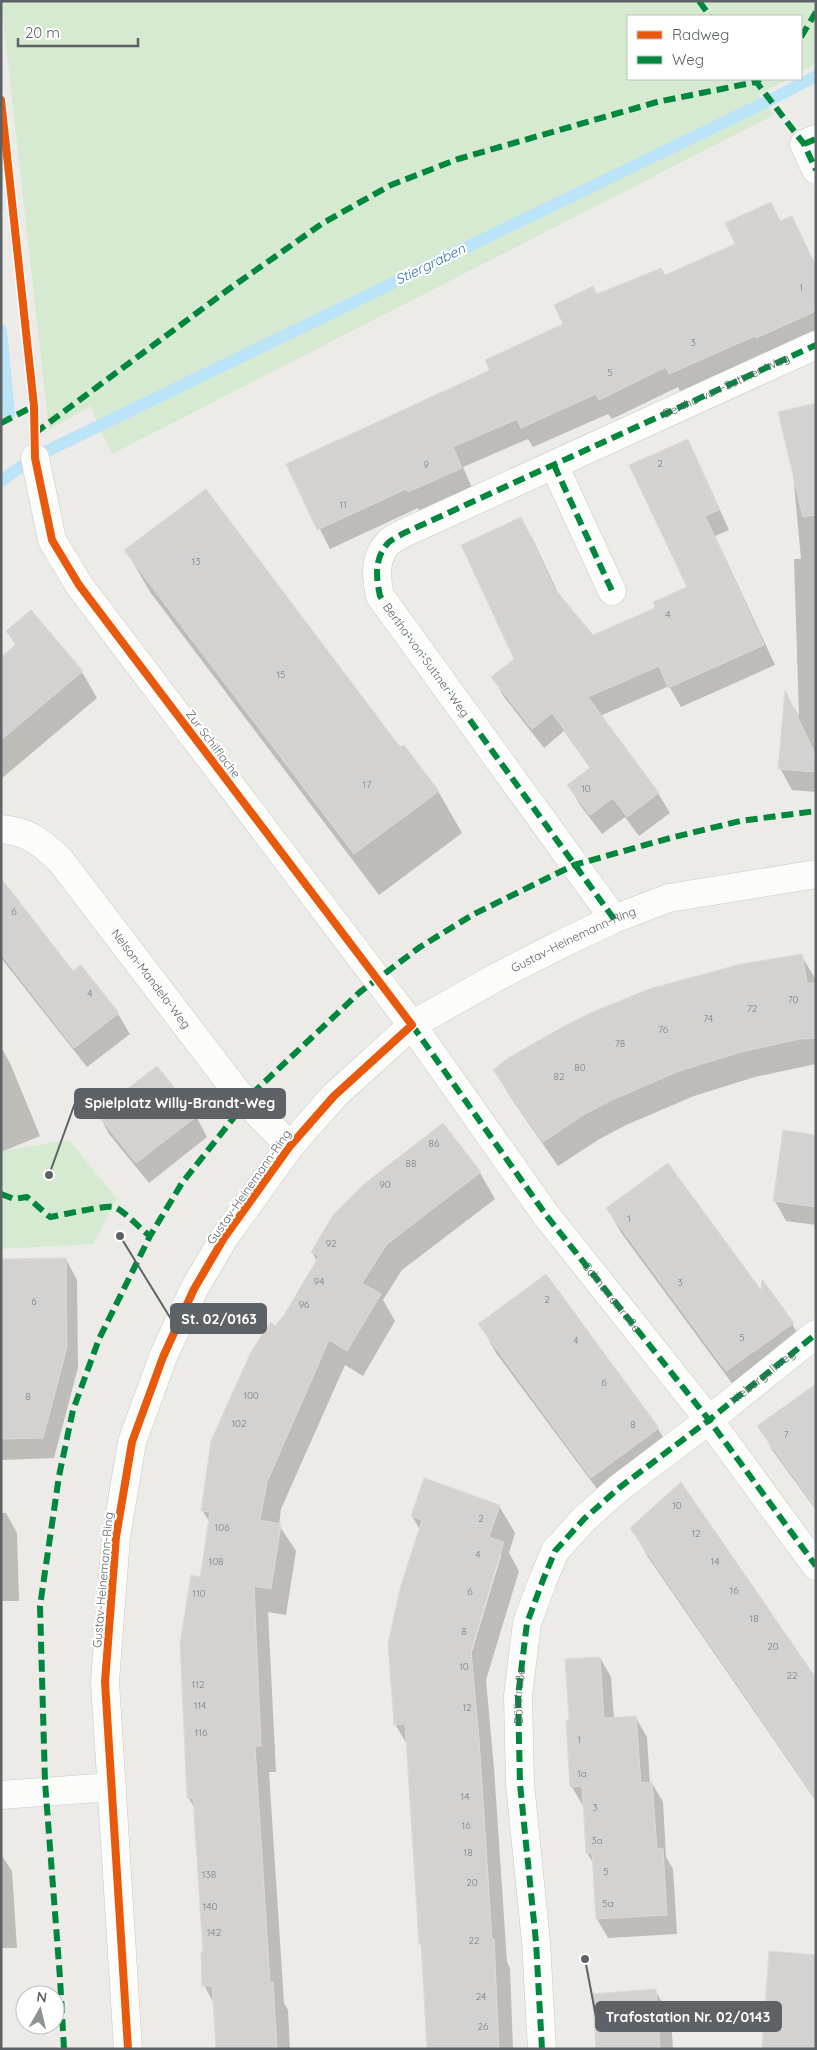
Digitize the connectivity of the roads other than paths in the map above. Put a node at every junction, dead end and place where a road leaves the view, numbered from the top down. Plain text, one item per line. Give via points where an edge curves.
1 (810, 142) edge
2 (816, 170) edge
3 (816, 346) edge
4 (35, 458) dead end
5 (554, 464) junction
6 (612, 591) dead end
7 (1, 829) edge
8 (816, 874) edge
9 (614, 918) junction
10 (412, 1025) junction
11 (290, 1146) junction
12 (816, 1334) edge
13 (709, 1420) junction
14 (816, 1566) edge
15 (112, 1787) junction
16 (1, 1795) edge
17 (128, 2049) edge
18 (542, 2049) edge

1 - 2 street
3 - 5 street, Bertha-von-Suttner-Weg
4 - 10 street, Zur Schilflache via 52,540 79,585
5 - 6 street
5 - 9 street, Bertha-von-Suttner-Weg via 388,543 378,560 376,578 380,596
7 - 11 street, Nelson-Mandela-Weg via 16,830 39,840 60,860 236,1092
8 - 9 street, Gustav-Heinemann-Ring via 669,898
9 - 10 street, Gustav-Heinemann-Ring via 495,978
10 - 11 street, Gustav-Heinemann-Ring via 334,1096
10 - 13 street, Schnurrestraße via 546,1215
11 - 15 street, Gustav-Heinemann-Ring via 224,1238 194,1289 163,1357 132,1442 116,1536 106,1682
12 - 13 street, Niebergallweg
13 - 14 street, Schnurrestraße
13 - 18 street, Böllstraße via 619,1488 555,1551 527,1623 518,1696 520,1784 536,1942
15 - 16 street
15 - 17 street, Gustav-Heinemann-Ring

